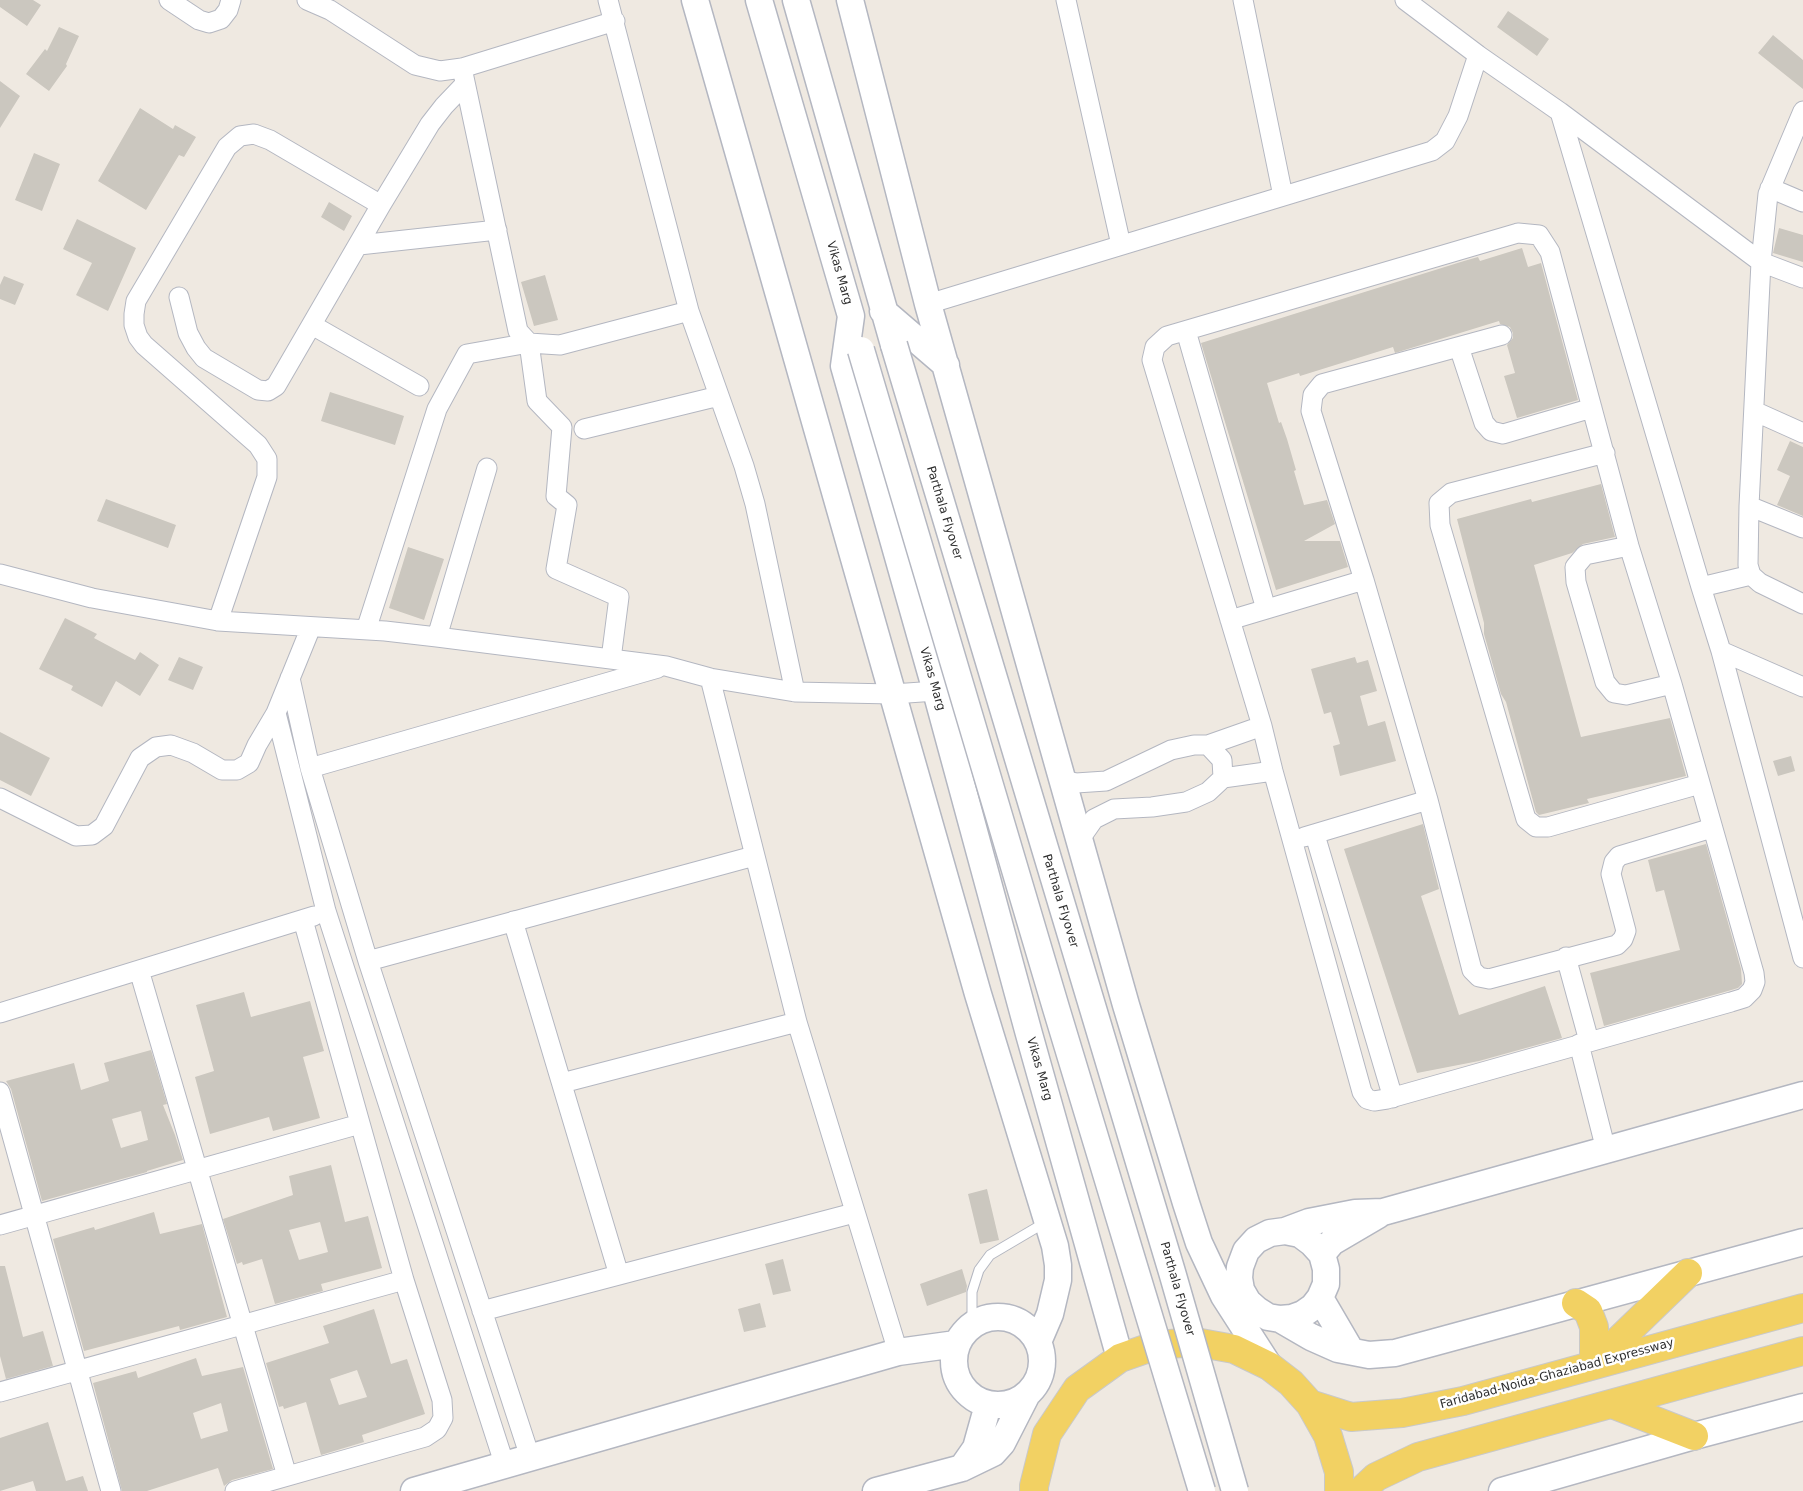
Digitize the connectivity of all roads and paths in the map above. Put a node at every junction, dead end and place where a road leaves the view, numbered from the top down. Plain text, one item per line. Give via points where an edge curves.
1 (170, 0) edge
2 (231, 0) edge
3 (307, 0) edge
4 (608, 0) edge
5 (695, 0) edge
6 (759, 0) edge
7 (796, 0) edge
8 (850, 0) edge
9 (1066, 0) edge
10 (1243, 0) edge
11 (1405, 0) edge
12 (329, 5) edge
13 (615, 21) junction
14 (1478, 54) junction
15 (464, 76) junction
16 (1560, 112) junction
17 (1802, 117) edge
18 (1770, 188) junction
19 (1283, 196) junction
20 (1803, 202) edge
21 (381, 205) junction
22 (496, 230) junction
23 (359, 245) junction
24 (1121, 245) junction
25 (1761, 262) junction
26 (1803, 278) edge
27 (179, 297) dead end
28 (928, 304) junction
29 (689, 311) junction
30 (883, 311) junction
31 (852, 316) junction
32 (312, 325) junction
33 (1186, 331) junction
34 (1502, 335) dead end
35 (529, 343) junction
36 (1459, 347) junction
37 (946, 365) junction
38 (419, 386) dead end
39 (719, 396) junction
40 (1592, 408) junction
41 (1754, 411) junction
42 (584, 429) dead end
43 (1803, 433) edge
44 (1605, 453) junction
45 (487, 468) dead end
46 (1749, 506) junction
47 (1803, 528) edge
48 (1629, 546) junction
49 (0, 574) edge
50 (1751, 576) junction
51 (1364, 580) junction
52 (1701, 587) junction
53 (1803, 604) edge
54 (1266, 609) junction
55 (218, 620) junction
56 (1230, 620) junction
57 (311, 627) junction
58 (366, 630) junction
59 (437, 637) junction
60 (1721, 650) junction
61 (611, 659) junction
62 (666, 666) junction
63 (290, 678) junction
64 (710, 678) junction
65 (1672, 684) junction
66 (1803, 687) edge
67 (936, 690) junction
68 (795, 692) junction
69 (893, 694) junction
70 (276, 714) junction
71 (1262, 726) junction
72 (1208, 745) junction
73 (310, 768) junction
74 (1273, 771) junction
75 (1223, 778) junction
76 (1080, 782) junction
77 (1700, 784) junction
78 (0, 798) edge
79 (1428, 800) junction
80 (1093, 823) junction
81 (1712, 828) junction
82 (1315, 834) junction
83 (1292, 841) junction
84 (754, 856) junction
85 (350, 902) junction
86 (326, 911) junction
87 (303, 920) junction
88 (513, 921) junction
89 (1566, 958) junction
90 (1803, 958) edge
91 (368, 961) junction
92 (139, 970) junction
93 (978, 994) junction
94 (0, 1013) edge
95 (797, 1022) junction
96 (1029, 1034) junction
97 (1584, 1043) junction
98 (1041, 1075) junction
99 (562, 1083) junction
100 (1006, 1085) junction
101 (0, 1092) edge
102 (1803, 1095) edge
103 (1393, 1098) junction
104 (360, 1124) junction
105 (1606, 1150) junction
106 (197, 1170) junction
107 (1383, 1212) junction
108 (854, 1213) junction
109 (35, 1216) junction
110 (1048, 1222) junction
111 (0, 1225) edge
112 (1285, 1231) junction
113 (1803, 1242) edge
114 (1203, 1253) junction
115 (1322, 1254) junction
116 (1240, 1267) junction
117 (1688, 1273) junction
118 (619, 1275) junction
119 (404, 1280) junction
120 (1320, 1298) junction
121 (1576, 1303) junction
122 (482, 1311) junction
123 (1792, 1311) edge
124 (1274, 1318) junction
125 (242, 1325) junction
126 (964, 1335) junction
127 (1038, 1342) junction
128 (1351, 1351) junction
129 (898, 1352) junction
130 (1799, 1353) edge
131 (1262, 1356) junction
132 (1120, 1358) junction
133 (1594, 1364) junction
134 (78, 1370) junction
135 (0, 1392) edge
136 (1026, 1396) junction
137 (1310, 1404) junction
138 (1612, 1404) junction
139 (988, 1405) junction
140 (1803, 1407) edge
141 (1694, 1436) junction
142 (518, 1461) junction
143 (962, 1468) junction
144 (286, 1476) junction
145 (1032, 1489) edge
146 (111, 1491) edge
147 (235, 1491) edge
148 (414, 1491) edge
149 (876, 1491) edge
150 (1202, 1491) edge
151 (1235, 1491) edge
152 (1339, 1491) edge
153 (1360, 1491) edge
154 (1502, 1491) edge

1 - 2 street via 198,20 209,23 221,19
3 - 12 street
4 - 13 street
5 - 69 main road
6 - 31 main road, Vikas Marg
7 - 30 main road
8 - 28 main road
9 - 24 street
10 - 19 street
11 - 14 street
12 - 15 street via 415,65
13 - 15 street
13 - 29 street
14 - 16 street
14 - 19 street via 1458,116 1445,141 1432,151
15 - 21 street via 430,124
15 - 22 street
16 - 25 street
16 - 52 street
17 - 18 street
18 - 20 street
18 - 25 street
19 - 24 street
21 - 23 street
21 - 55 street via 270,140 254,134 240,136 227,147 136,301 134,325 144,345 258,446 267,459 267,476
22 - 23 street
22 - 35 street via 518,331
23 - 32 street
24 - 28 street
25 - 26 street
25 - 41 street
27 - 32 street via 188,333 204,358 258,390 268,391 276,386
28 - 37 main road
29 - 35 street via 560,345
29 - 39 street
30 - 37 main road
30 - 151 main road, Parthala Flyover, bridge
31 - 67 main road, Vikas Marg via 844,366
31 - 150 main road, bridge
32 - 38 street
33 - 40 street via 1518,233 1539,235 1550,252
33 - 54 street
33 - 56 street via 1167,336 1155,347 1152,360
34 - 36 street
35 - 58 street via 467,354 437,409
35 - 61 street via 537,401 562,427 556,496 567,505 556,569 619,596
36 - 40 street via 1484,422 1491,432 1503,434
36 - 51 street via 1322,384 1313,395 1311,411
37 - 76 main road
39 - 42 street
39 - 68 street via 754,504
40 - 44 street
41 - 43 street
41 - 46 street
44 - 48 street
44 - 77 street via 1451,493 1439,503 1440,526 1526,819 1536,827 1548,827
45 - 59 street
46 - 47 street
46 - 50 street via 1748,565
48 - 65 street
48 - 65 street via 1585,556 1575,567 1576,582 1605,682 1614,693 1626,695
49 - 55 street via 92,598
50 - 52 street
50 - 53 street
51 - 54 street
51 - 79 street
52 - 60 street
54 - 56 street
55 - 57 street
56 - 71 street
57 - 58 street
57 - 63 street
58 - 59 street
59 - 61 street
60 - 66 street
60 - 90 street
61 - 62 street
62 - 64 street
62 - 73 street
63 - 70 street
63 - 73 street
64 - 68 street
64 - 84 street
65 - 77 street
67 - 69 street
67 - 96 main road, Vikas Marg
68 - 69 street
69 - 93 main road
70 - 78 street via 249,764 237,770 222,770 171,745 156,747 140,758 104,826 92,835 76,836
70 - 86 street
71 - 72 street
71 - 74 street
72 - 75 street via 1222,760
72 - 76 street via 1194,744 1171,750 1106,781
73 - 85 street
74 - 75 street
74 - 83 street
75 - 80 street via 1208,792 1186,802 1114,809
76 - 80 main road
76 - 80 street via 1102,783 1109,790 1112,801
77 - 81 street
79 - 82 street
79 - 89 street via 1472,970 1479,977 1489,979
80 - 114 main road via 1126,1005
81 - 89 street via 1619,856 1611,874 1626,931 1623,939 1617,945
81 - 97 street via 1754,973 1752,990 1744,998
82 - 83 street
82 - 103 street
83 - 103 street via 1362,1092 1367,1099 1374,1101
84 - 88 street
84 - 95 street
85 - 86 street
85 - 91 street
86 - 87 street
86 - 142 street
87 - 92 street
87 - 104 street
88 - 91 street
88 - 99 street
89 - 97 street
91 - 122 street
92 - 94 street
92 - 106 street
93 - 96 main road
93 - 100 main road
95 - 99 street
95 - 108 street
96 - 98 main road, Vikas Marg
97 - 103 street
97 - 105 street
98 - 100 main road
98 - 132 main road, Vikas Marg
99 - 118 street
100 - 110 main road
101 - 109 street
102 - 105 main road
104 - 106 street
104 - 119 street
105 - 107 main road
106 - 109 street
106 - 125 street
107 - 112 main road via 1328,1218
107 - 115 main road via 1332,1242
108 - 118 street
108 - 129 street
109 - 111 street
109 - 134 street
110 - 126 lane via 990,1256 979,1270
110 - 127 main road via 1055,1246 1058,1280 1050,1314
112 - 115 main road via 1300,1234
112 - 116 main road via 1270,1233 1256,1240 1246,1251
113 - 117 main road
114 - 116 main road
114 - 131 main road via 1224,1296
115 - 120 main road via 1326,1284
116 - 124 main road via 1241,1290 1248,1302 1256,1310
117 - 121 main road
117 - 133 main road
118 - 122 street
119 - 125 street
119 - 144 street via 442,1400 443,1418 437,1429 425,1437
120 - 124 main road via 1303,1314
120 - 128 main road
121 - 128 main road via 1395,1353 1369,1355
121 - 133 main road via 1588,1311 1594,1327
122 - 142 street
123 - 130 main road
123 - 133 main road, Faridabad-Noida-Ghaziabad Expressway
124 - 128 main road via 1326,1344
124 - 131 main road
125 - 134 street
125 - 144 street
126 - 127 main road via 989,1317 1004,1317 1018,1321
126 - 129 main road
126 - 139 main road via 953,1358 955,1373 970,1396
127 - 136 main road via 1042,1371
129 - 142 main road
130 - 138 main road
131 - 132 main road via 1195,1342 1157,1345
131 - 137 main road
132 - 145 main road via 1077,1389 1047,1434
133 - 137 main road, Faridabad-Noida-Ghaziabad Expressway via 1463,1401 1402,1413 1350,1417
134 - 135 street
134 - 146 street
136 - 139 main road via 1005,1405
136 - 143 main road via 994,1453
137 - 152 main road via 1328,1436 1339,1472
138 - 141 main road
138 - 153 main road via 1418,1457 1376,1477
139 - 143 main road via 976,1448
140 - 141 main road
141 - 154 main road
142 - 148 main road
143 - 149 main road
144 - 147 street

